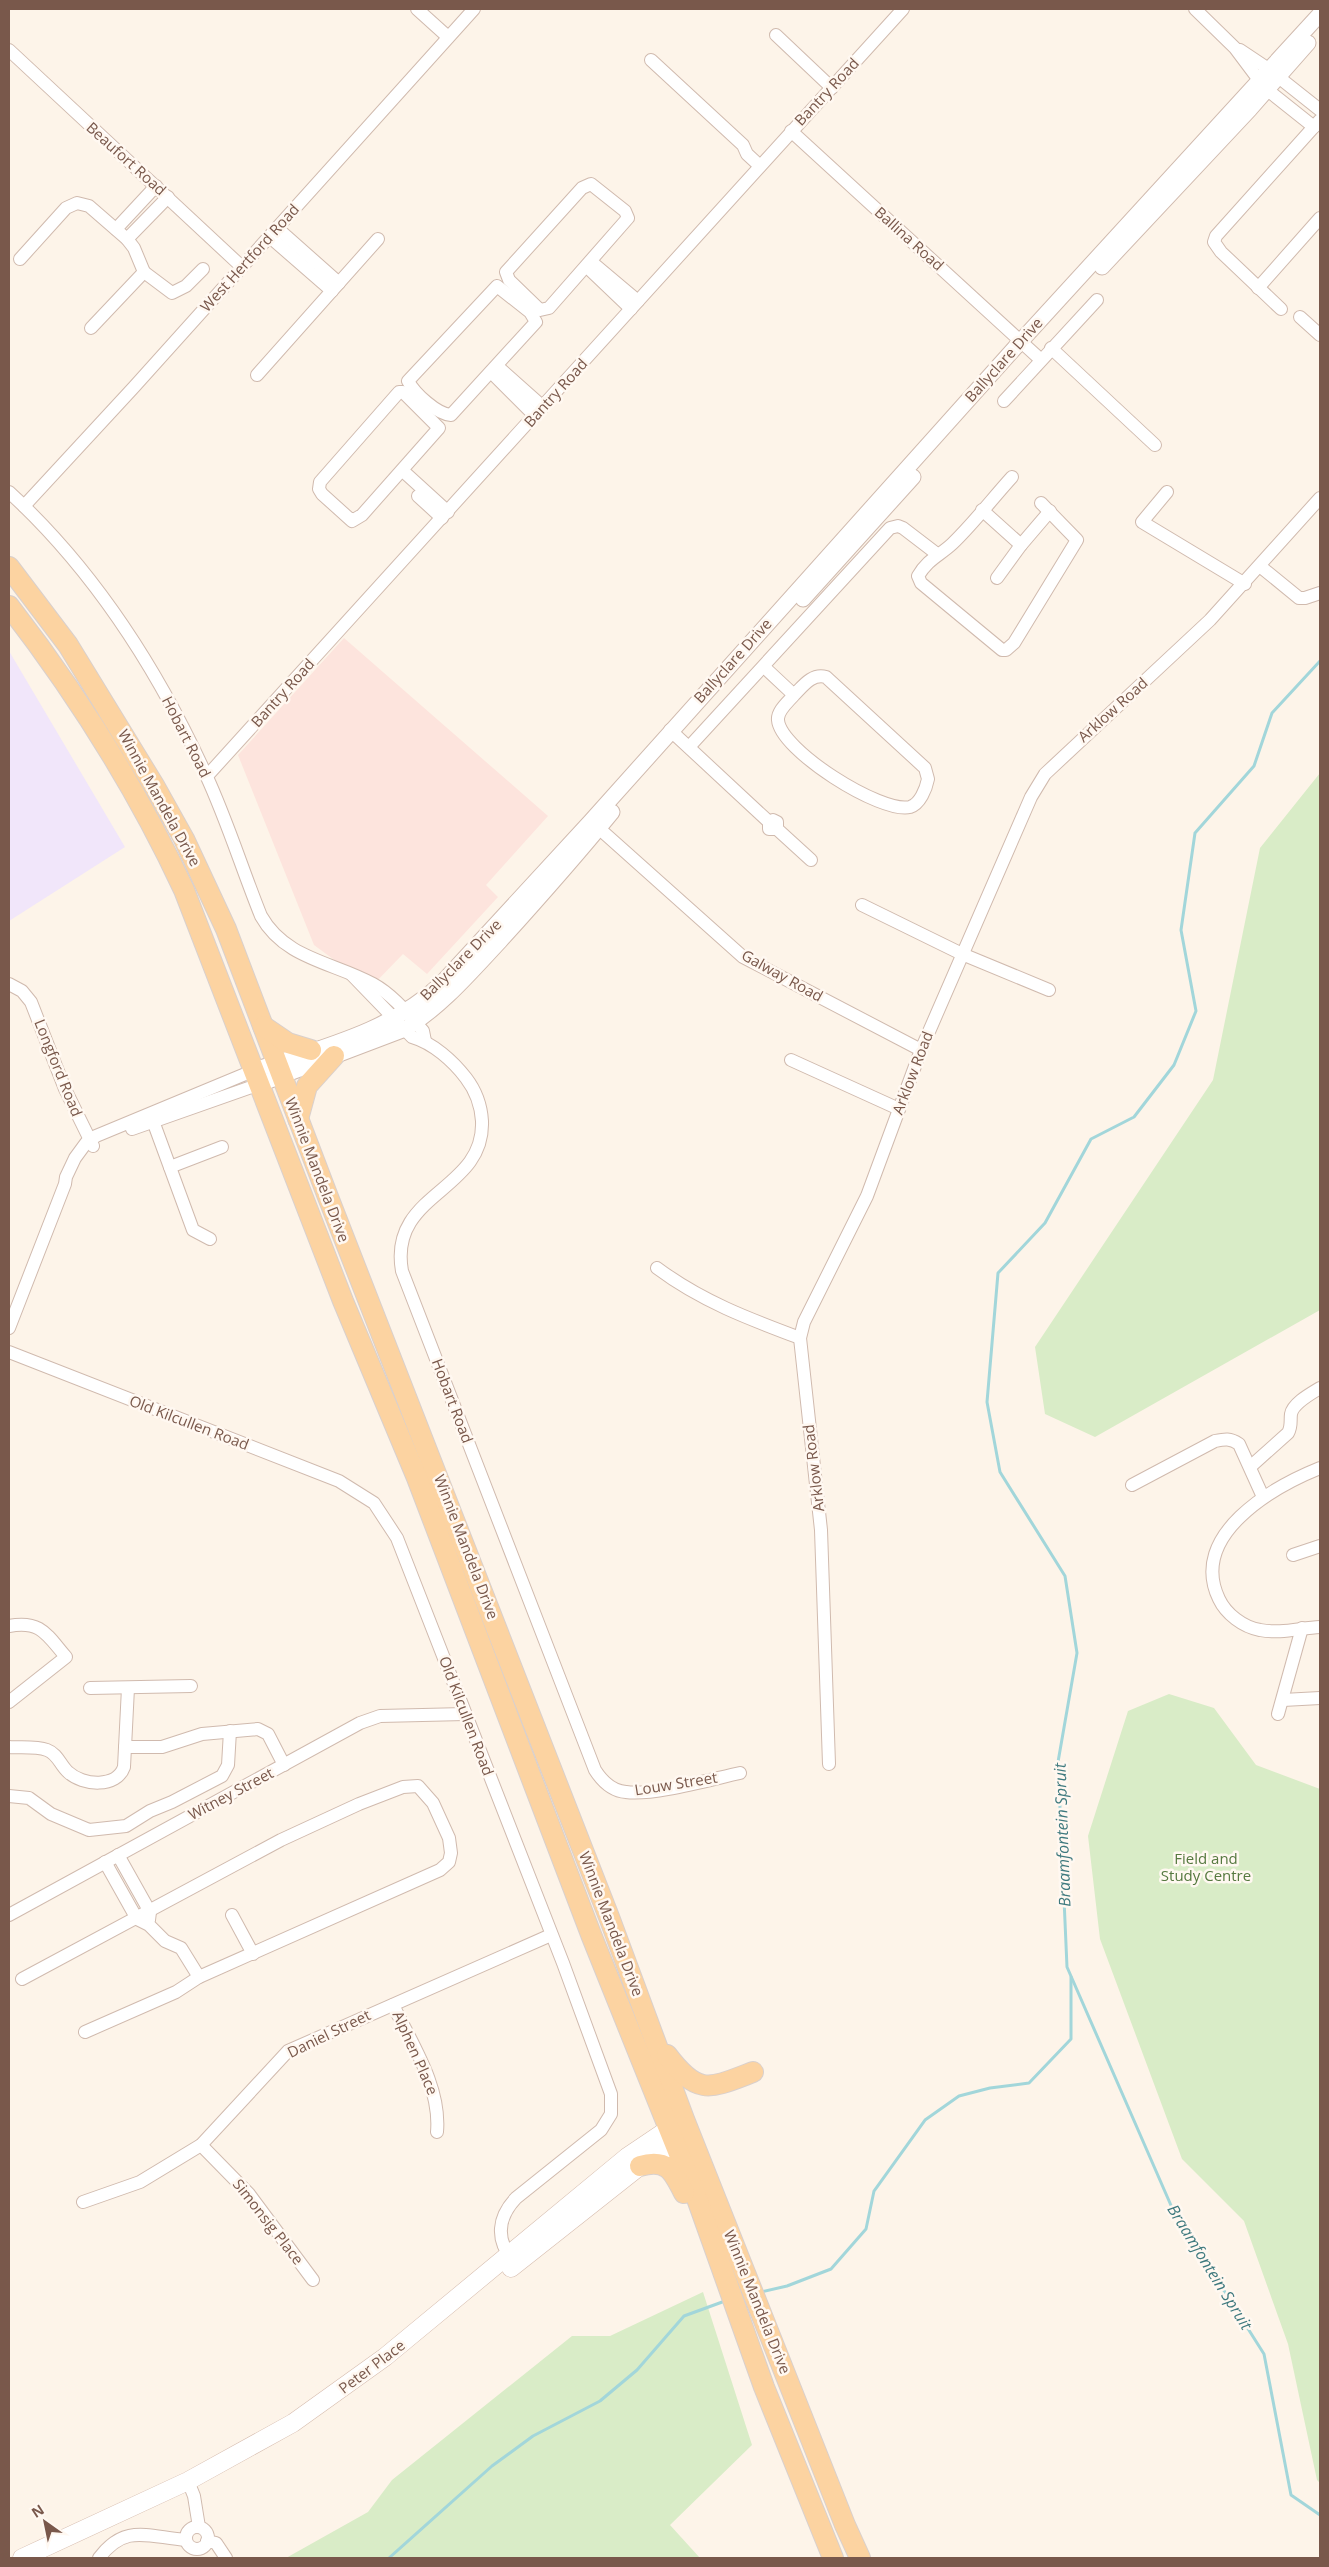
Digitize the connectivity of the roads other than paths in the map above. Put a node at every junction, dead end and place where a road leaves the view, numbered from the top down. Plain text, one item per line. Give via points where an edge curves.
1 (417, 9) edge
2 (474, 9) edge
3 (903, 9) edge
4 (1195, 9) edge
5 (1320, 14) edge
6 (1320, 29) edge
7 (776, 35) dead end
8 (448, 37) junction
9 (1235, 48) junction
10 (9, 50) edge
11 (650, 60) dead end
12 (1274, 73) junction
13 (1262, 85) junction
14 (832, 88) junction
15 (1320, 110) edge
16 (1317, 123) edge
17 (791, 131) junction
18 (763, 162) junction
19 (156, 186) junction
20 (168, 197) junction
21 (1320, 218) edge
22 (116, 229) junction
23 (274, 232) junction
24 (128, 239) junction
25 (378, 239) dead end
26 (20, 260) dead end
27 (590, 265) junction
28 (242, 267) junction
29 (203, 268) dead end
30 (144, 272) junction
31 (335, 287) junction
32 (1258, 288) junction
33 (1097, 300) dead end
34 (634, 305) junction
35 (1281, 309) dead end
36 (1300, 317) dead end
37 (91, 328) dead end
38 (1320, 335) edge
39 (1024, 345) junction
40 (1051, 348) junction
41 (1040, 359) junction
42 (494, 369) junction
43 (257, 375) dead end
44 (1004, 401) dead end
45 (539, 412) junction
46 (1155, 445) dead end
47 (400, 474) junction
48 (1012, 476) dead end
49 (9, 492) edge
50 (1167, 492) dead end
51 (1320, 498) edge
52 (24, 506) junction
53 (982, 510) junction
54 (445, 515) junction
55 (1021, 545) junction
56 (937, 554) junction
57 (9, 567) edge
58 (1261, 567) junction
59 (997, 578) dead end
60 (1245, 584) junction
61 (1320, 593) edge
62 (9, 606) edge
63 (764, 667) junction
64 (794, 696) junction
65 (673, 733) junction
66 (689, 747) junction
67 (207, 776) junction
68 (595, 824) junction
69 (811, 860) dead end
70 (862, 905) dead end
71 (962, 954) junction
72 (9, 984) edge
73 (1049, 990) dead end
74 (405, 1020) junction
75 (263, 1026) junction
76 (311, 1050) junction
77 (921, 1050) junction
78 (334, 1056) junction
79 (792, 1060) dead end
80 (279, 1070) junction
81 (257, 1077) junction
82 (899, 1109) junction
83 (298, 1119) junction
84 (153, 1121) junction
85 (91, 1143) junction
86 (222, 1147) dead end
87 (170, 1167) junction
88 (210, 1239) dead end
89 (658, 1268) dead end
90 (20, 1298) junction
91 (9, 1310) edge
92 (9, 1328) edge
93 (800, 1338) junction
94 (9, 1352) edge
95 (1320, 1388) edge
96 (1250, 1467) junction
97 (1320, 1468) edge
98 (1132, 1485) dead end
99 (1263, 1497) junction
100 (1320, 1546) edge
101 (1293, 1554) dead end
102 (9, 1626) edge
103 (1320, 1627) edge
104 (1302, 1628) junction
105 (191, 1686) dead end
106 (90, 1688) dead end
107 (128, 1688) junction
108 (1320, 1698) edge
109 (1283, 1700) junction
110 (9, 1702) edge
111 (465, 1714) junction
112 (1278, 1714) dead end
113 (230, 1731) junction
114 (9, 1747) edge
115 (126, 1747) junction
116 (829, 1764) dead end
117 (284, 1765) junction
118 (740, 1773) dead end
119 (613, 1788) joint
120 (9, 1796) edge
121 (118, 1855) junction
122 (105, 1862) junction
123 (9, 1915) edge
124 (232, 1916) dead end
125 (137, 1918) junction
126 (149, 1918) junction
127 (551, 1935) junction
128 (253, 1954) junction
129 (199, 1977) junction
130 (22, 1978) dead end
131 (393, 2005) junction
132 (85, 2032) dead end
133 (655, 2039) junction
134 (753, 2072) dead end
135 (679, 2131) junction
136 (437, 2132) dead end
137 (201, 2145) junction
138 (640, 2166) junction
139 (83, 2202) dead end
140 (711, 2240) junction
141 (512, 2259) junction
142 (312, 2280) dead end
143 (190, 2485) junction
144 (199, 2527) junction
145 (186, 2540) junction
146 (207, 2541) junction
147 (22, 2558) edge
148 (35, 2558) edge
149 (98, 2558) edge
150 (226, 2558) edge
151 (833, 2558) edge
152 (860, 2558) edge

1 - 8 street
2 - 8 street, West Hertford Road
3 - 14 street, Bantry Road
4 - 9 street
5 - 12 street, Ballyclare Drive
6 - 12 street, Ballyclare Drive
7 - 14 street
8 - 23 street, West Hertford Road
9 - 12 street
9 - 13 street
10 - 19 street, Beaufort Road
11 - 18 street via 743,145 752,148
12 - 13 street, Ballyclare Drive
12 - 15 street
13 - 16 street
13 - 39 street, Ballyclare Drive
14 - 17 street, Bantry Road
16 - 32 street via 1216,236 1214,242 1221,252
17 - 18 street, Bantry Road
17 - 39 street, Ballina Road
18 - 34 street, Bantry Road
19 - 20 street, Beaufort Road
19 - 22 street
20 - 24 street
20 - 28 street, Beaufort Road
21 - 32 street
22 - 24 street
22 - 26 street via 89,206 73,204
23 - 28 street, West Hertford Road
23 - 31 street
24 - 30 street
25 - 31 street
27 - 27 street via 544,311 506,274 582,188 591,184 625,211 628,218
27 - 34 street
28 - 52 street, West Hertford Road
29 - 30 street via 186,286 172,293
30 - 37 street
31 - 43 street
32 - 35 street
33 - 40 street
34 - 45 street, Bantry Road
36 - 38 street
39 - 41 street, Ballina Road
39 - 65 street, Ballyclare Drive via 832,568
40 - 41 street
40 - 46 street
41 - 44 street
42 - 42 street via 452,415 444,414 408,381 497,286 530,312 536,322
42 - 45 street
45 - 54 street, Bantry Road
47 - 47 street via 354,520 349,520 319,489 320,482 399,392 403,392 439,428
47 - 54 street
48 - 53 street
49 - 52 street, Hobart Road
50 - 60 street via 1142,522
51 - 58 street, Arklow Road
52 - 67 street, Hobart Road via 129,633
53 - 55 street
53 - 56 street via 952,544
54 - 67 street, Bantry Road
55 - 56 street via 1045,507 1077,540 1014,643 1006,650 998,648 920,582 919,574
55 - 59 street
56 - 63 street via 903,528 890,528
57 - 75 main road, Winnie Mandela Drive via 68,645 155,787 214,901
58 - 60 street, Arklow Road
58 - 61 street via 1299,598
60 - 71 street, Arklow Road via 1045,774 1030,798
62 - 81 main road, Winnie Mandela Drive via 85,713 158,834 184,890
63 - 64 street
63 - 66 street
64 - 64 street via 812,678 826,677 925,768 928,774 926,787 918,802 906,807 872,798 831,776 810,760 785,736 778,721 778,714
65 - 66 street
65 - 68 street, Ballyclare Drive
66 - 69 street
67 - 74 street, Hobart Road via 269,930 298,952 352,975
68 - 74 street, Ballyclare Drive via 463,982
68 - 77 street, Galway Road via 743,957
70 - 71 street
71 - 73 street
71 - 77 street, Arklow Road
72 - 85 street, Longford Road via 22,991 34,1010 65,1090
74 - 76 street, Ballyclare Drive
74 - 78 street, Ballyclare Drive
74 - 119 street, Hobart Road via 423,1031 425,1041 460,1071 472,1086 480,1106 482,1135 463,1172 421,1207 408,1225 400,1253 402,1271 588,1754 599,1776
75 - 76 main road via 288,1043
75 - 80 main road, Winnie Mandela Drive
76 - 80 street, Ballyclare Drive
77 - 82 street, Arklow Road
78 - 80 street, Ballyclare Drive
78 - 83 main road via 307,1086
79 - 82 street
80 - 81 street, Ballyclare Drive
80 - 83 main road, Winnie Mandela Drive
81 - 84 street, Ballyclare Drive
81 - 85 street, Ballyclare Drive via 129,1121
81 - 135 main road, Winnie Mandela Drive via 343,1301 417,1478 592,1937
82 - 93 street, Arklow Road via 867,1196 811,1305
83 - 133 main road, Winnie Mandela Drive
84 - 85 street, Ballyclare Drive
84 - 87 street
85 - 90 street, Ballyclare Drive via 65,1184
86 - 87 street
87 - 88 street via 193,1230
89 - 93 street via 684,1288 740,1316
90 - 91 street
90 - 92 street, Ballyclare Drive
93 - 116 street, Arklow Road via 821,1530
94 - 111 street, Old Kilcullen Road via 339,1481 374,1504 397,1538
95 - 96 street via 1295,1406 1288,1433
96 - 98 street via 1238,1444 1225,1438
96 - 99 street
97 - 99 street
99 - 104 street via 1232,1526 1218,1546 1212,1574 1216,1592 1227,1610 1250,1628 1275,1632
100 - 101 street
102 - 110 street via 29,1624 38,1628 66,1657
103 - 104 street
104 - 109 street
105 - 107 street
106 - 107 street
107 - 115 street
108 - 109 street
109 - 112 street
111 - 117 street, Witney Street via 380,1716
111 - 127 street, Old Kilcullen Road
113 - 115 street via 202,1734 162,1747
113 - 117 street via 264,1731
113 - 120 street via 228,1765 222,1776 126,1826 89,1830 51,1814 29,1798
114 - 115 street via 48,1750 68,1772 98,1782 113,1780 122,1774
117 - 121 street, Witney Street
118 - 119 street, Louw Street via 647,1792 625,1792
121 - 122 street, Witney Street
121 - 126 street
122 - 123 street, Witney Street
122 - 125 street
124 - 128 street
125 - 126 street
125 - 130 street
126 - 128 street via 320,1821 402,1786 414,1785 422,1789 434,1803 449,1838 449,1862 440,1870
126 - 129 street via 164,1941 181,1948
127 - 131 street, Daniel Street
127 - 141 street, Old Kilcullen Road via 609,2085 613,2106 601,2130 505,2210 500,2225
128 - 129 street
129 - 132 street via 176,1992
131 - 136 street, Alphen Place via 435,2094 439,2116
131 - 137 street, Daniel Street via 288,2052
133 - 134 main road via 680,2072 691,2082 702,2086 719,2085
133 - 135 main road, Winnie Mandela Drive
135 - 138 main road, Peter Place
135 - 140 main road, Winnie Mandela Drive
135 - 141 main road, Peter Place via 628,2157
135 - 152 main road, Winnie Mandela Drive via 746,2276
137 - 139 street, Daniel Street via 140,2182
137 - 142 street, Simonsig Place via 249,2194
138 - 140 main road via 658,2163 670,2170
138 - 141 main road, Peter Place
140 - 151 main road, Winnie Mandela Drive
141 - 143 main road, Peter Place via 342,2403 278,2445
143 - 144 street
143 - 147 main road, Peter Place
143 - 148 main road, Peter Place
144 - 145 street via 189,2530
144 - 146 street via 206,2532
145 - 146 street via 196,2549 202,2548
145 - 149 street via 130,2534 107,2546
146 - 150 street via 216,2543

